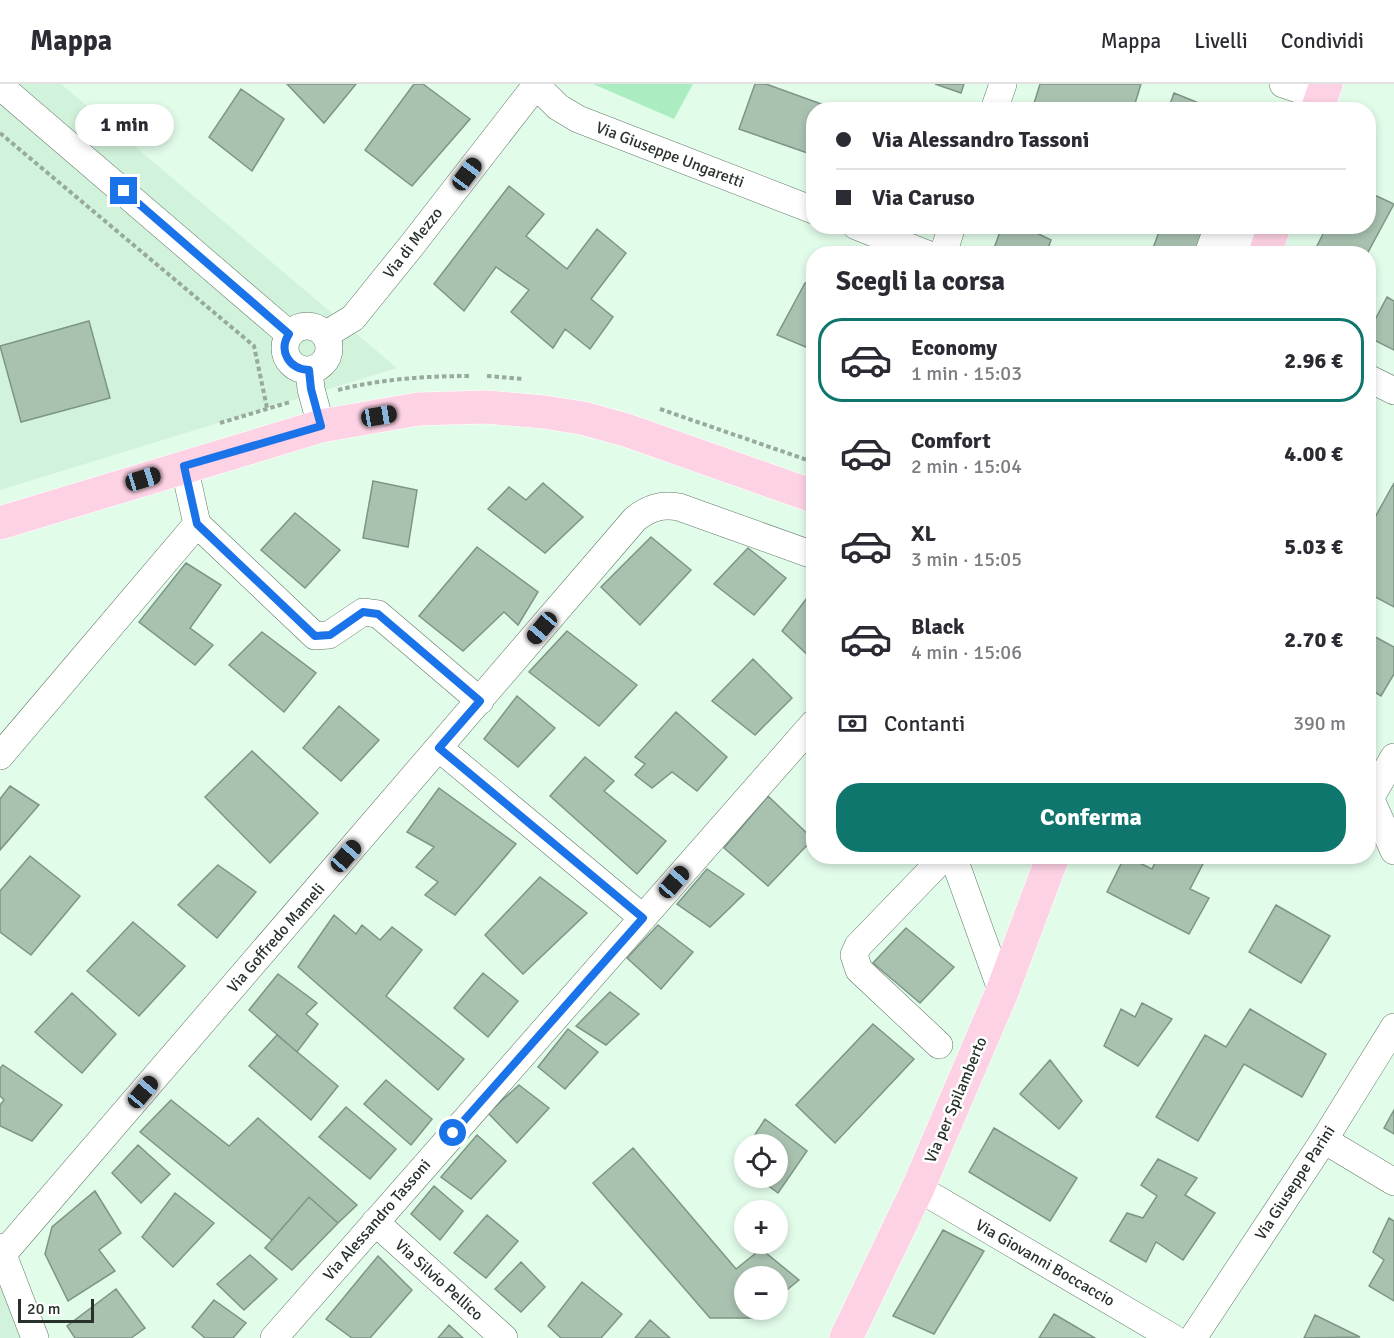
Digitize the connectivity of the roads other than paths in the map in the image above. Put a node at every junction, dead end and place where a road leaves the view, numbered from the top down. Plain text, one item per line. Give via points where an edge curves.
1 (536, 84) edge
2 (1003, 84) edge
3 (1283, 84) edge
4 (0, 86) edge
5 (1322, 97) edge
6 (997, 102) edge
7 (806, 207) edge
8 (876, 234) edge
9 (1268, 244) edge
10 (907, 246) edge
11 (1211, 246) edge
12 (289, 334) junction
13 (325, 335) junction
14 (309, 370) junction
15 (1376, 382) edge
16 (1394, 391) edge
17 (321, 426) junction
18 (184, 466) junction
19 (806, 494) edge
20 (0, 523) edge
21 (197, 524) junction
22 (806, 552) edge
23 (480, 701) junction
24 (806, 732) edge
25 (439, 748) junction
26 (0, 756) edge
27 (1394, 758) edge
28 (1376, 786) edge
29 (1376, 809) edge
30 (1394, 851) edge
31 (937, 864) edge
32 (956, 864) edge
33 (1050, 864) edge
34 (643, 918) junction
35 (1002, 992) junction
36 (1394, 1027) edge
37 (939, 1045) dead end
38 (1324, 1140) junction
39 (1394, 1182) edge
40 (918, 1188) junction
41 (375, 1222) junction
42 (1, 1250) edge
43 (35, 1338) edge
44 (274, 1338) edge
45 (504, 1338) edge
46 (846, 1338) edge
47 (1173, 1338) edge
48 (1193, 1338) edge

1 - 7 street, Via Giuseppe Ungaretti via 558,108 578,119
1 - 13 street, Via di Mezzo via 353,318
2 - 6 street
3 - 5 street
4 - 12 street
8 - 10 street
9 - 11 street via 1215,235
12 - 13 street via 308,326
12 - 14 street via 284,346 287,358 296,368
13 - 14 street via 327,357
14 - 17 street
15 - 16 street
17 - 18 main road
17 - 19 main road via 418,409 486,407 544,412 626,430
18 - 20 main road
18 - 21 street
21 - 23 street via 315,636 330,635 363,612 378,614
21 - 26 street
22 - 23 street, Via Goffredo Mameli via 679,507 655,507 635,519
23 - 25 street, Via Goffredo Mameli
24 - 34 street, Via Alessandro Tassoni
25 - 34 street
25 - 42 street, Via Goffredo Mameli
27 - 28 street
29 - 30 street
31 - 37 street via 858,946 854,955 859,970
32 - 35 street
33 - 35 main road, Via per Spilamberto
34 - 41 street, Via Alessandro Tassoni
35 - 40 main road, Via per Spilamberto
36 - 38 street, Via Giuseppe Parini
38 - 39 street
38 - 48 street, Via Giuseppe Parini
40 - 46 main road, Via per Spilamberto
40 - 47 street, Via Giovanni Boccaccio
41 - 44 street, Via Alessandro Tassoni
41 - 45 street, Via Silvio Pellico
42 - 43 street

